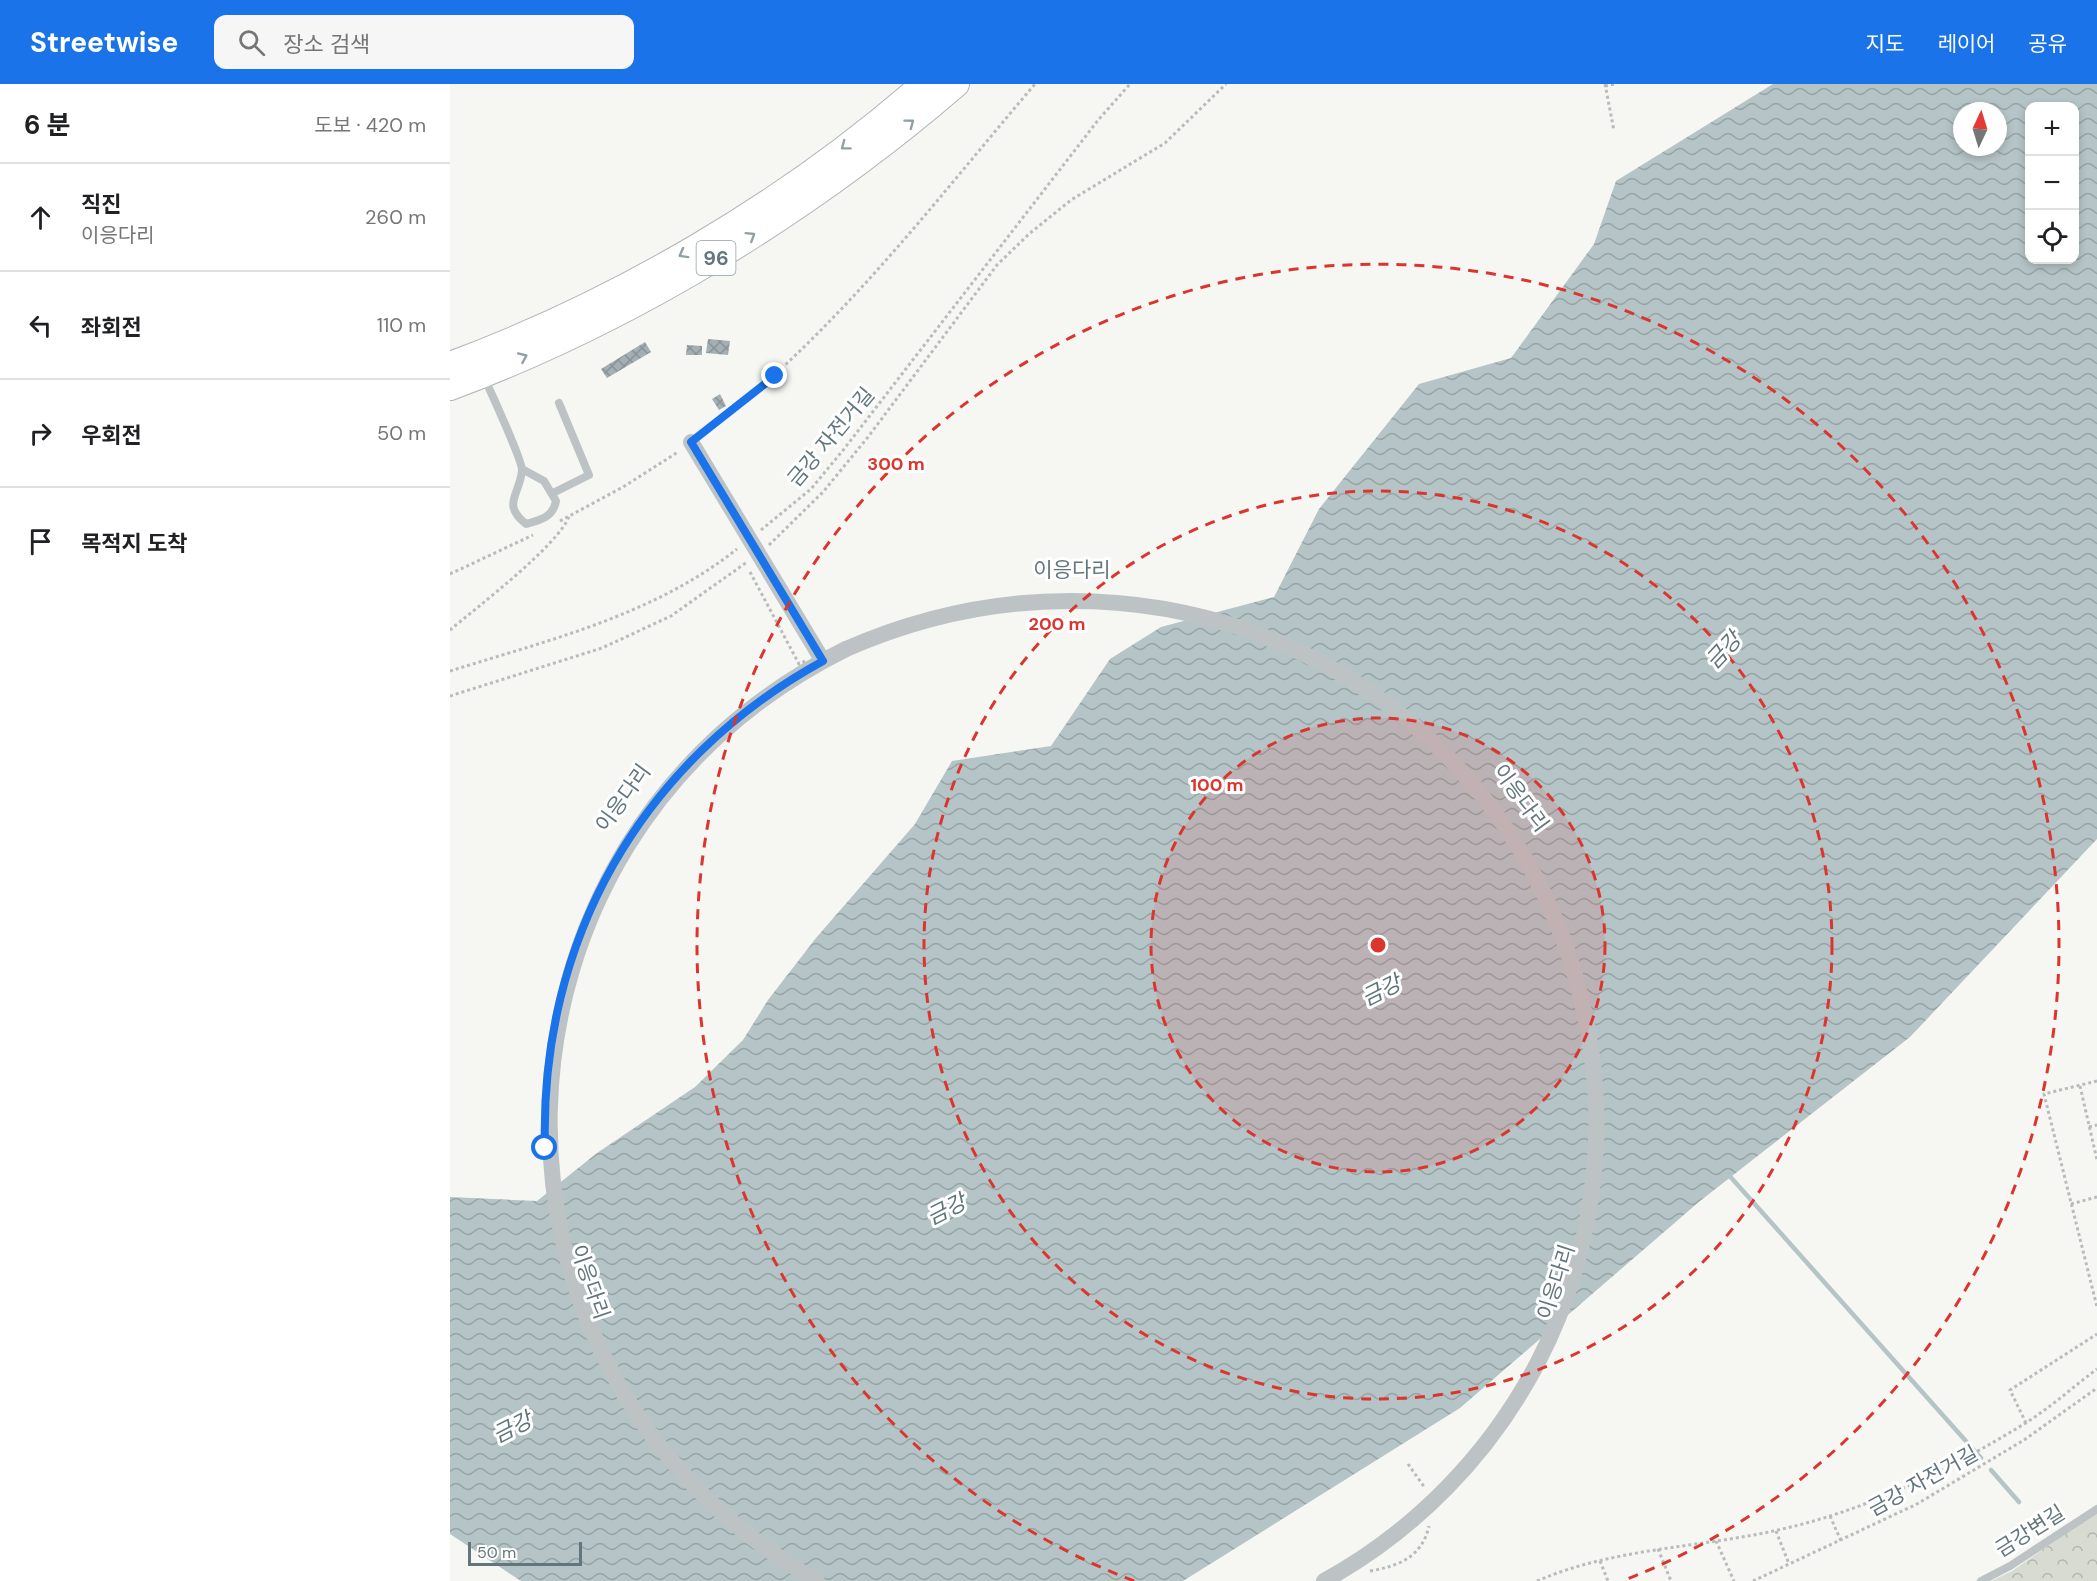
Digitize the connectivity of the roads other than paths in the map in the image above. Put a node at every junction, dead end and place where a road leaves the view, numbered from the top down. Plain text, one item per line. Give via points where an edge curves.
1 (924, 84) edge
2 (956, 84) edge
3 (450, 366) edge
4 (483, 375) junction
5 (450, 387) edge
6 (560, 403) dead end
7 (691, 442) road end
8 (522, 469) junction
9 (553, 494) junction
10 (818, 658) junction
11 (2097, 1509) edge
12 (817, 1581) edge
13 (1324, 1581) edge
14 (1981, 1581) edge

1 -> 3 main road, 96 via 799,181 705,242 575,313
4 -> 2 main road, 96 via 581,331 713,260 809,198
4 - 5 main road, 96
4 - 8 lane
6 - 9 lane via 590,475
7 - 10 street, bridge
8 - 9 lane via 544,481
8 - 9 lane via 512,504 515,515 526,524 545,519 554,509
10 - 12 street, 이응다리 via 707,744 659,797 618,855 582,928 563,986 548,1066 545,1128 549,1188 566,1268 586,1326 623,1398 672,1464 715,1508 762,1546
10 - 13 street, 이응다리, bridge via 920,621 1024,601 1130,602 1216,620 1306,654 1395,711 1471,784 1532,871 1573,968 1594,1071 1594,1176 1586,1228 1572,1279 1531,1376 1471,1462 1395,1535
11 - 14 lane, 금강변길

